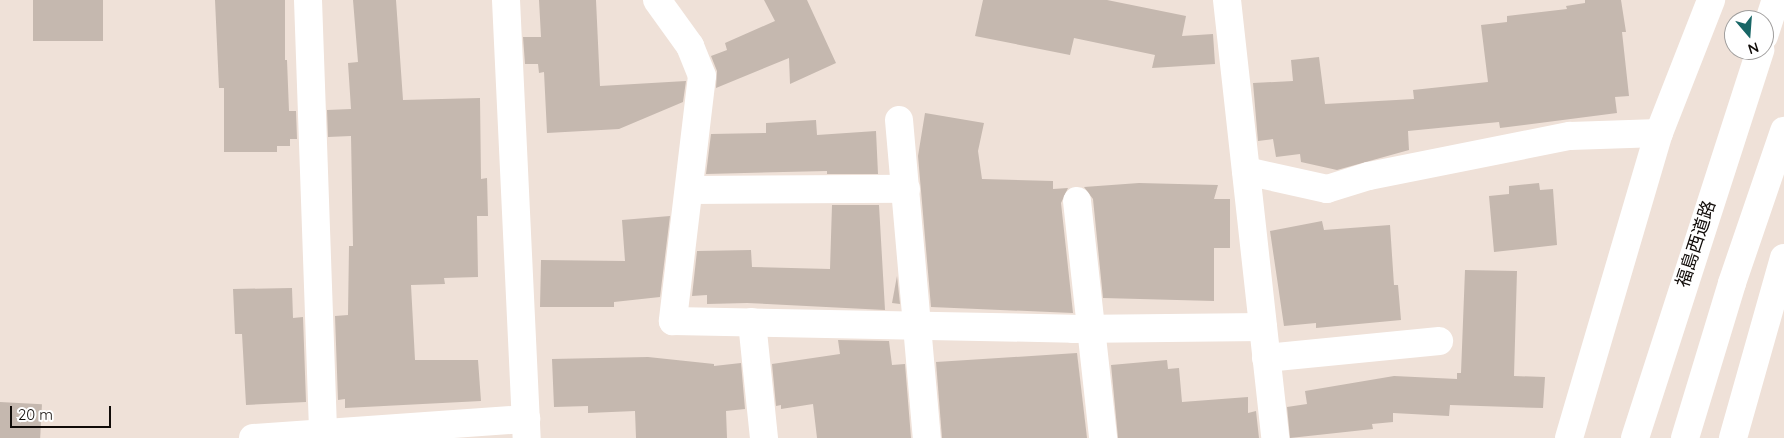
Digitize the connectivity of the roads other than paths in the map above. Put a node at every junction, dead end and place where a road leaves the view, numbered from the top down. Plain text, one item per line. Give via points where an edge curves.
1 (308, 0) edge
2 (506, 0) edge
3 (657, 0) edge
4 (1227, 0) edge
5 (1711, 0) edge
6 (1757, 60) edge
7 (899, 120) dead end
8 (1784, 131) edge
9 (1659, 133) junction
10 (1246, 170) junction
11 (906, 189) junction
12 (689, 190) junction
13 (1077, 201) dead end
14 (1784, 258) edge
15 (752, 322) junction
16 (918, 325) junction
17 (1263, 327) junction
18 (1092, 328) junction
19 (1439, 341) dead end
20 (1266, 358) junction
21 (526, 429) edge
22 (323, 431) junction
23 (253, 438) edge
24 (764, 438) edge
25 (927, 438) edge
26 (1103, 438) edge
27 (1275, 438) edge
28 (1569, 438) edge
29 (1635, 438) edge
30 (1685, 438) edge
31 (1733, 438) edge

1 - 22 main road
2 - 21 main road
3 - 12 main road via 690,46 702,76
4 - 10 main road
5 - 9 main road
6 - 29 main road, 福島西道路
7 - 11 main road
8 - 30 main road via 1732,283
9 - 10 main road via 1570,136 1368,176 1327,189
9 - 28 main road
10 - 17 main road
11 - 12 main road
11 - 16 main road
12 - 15 main road via 673,321
13 - 18 main road
14 - 31 main road
15 - 16 main road
15 - 24 main road
16 - 18 main road
16 - 25 main road
17 - 18 main road
17 - 20 main road
18 - 26 main road
19 - 20 main road
20 - 27 main road
21 - 22 main road
22 - 23 main road

